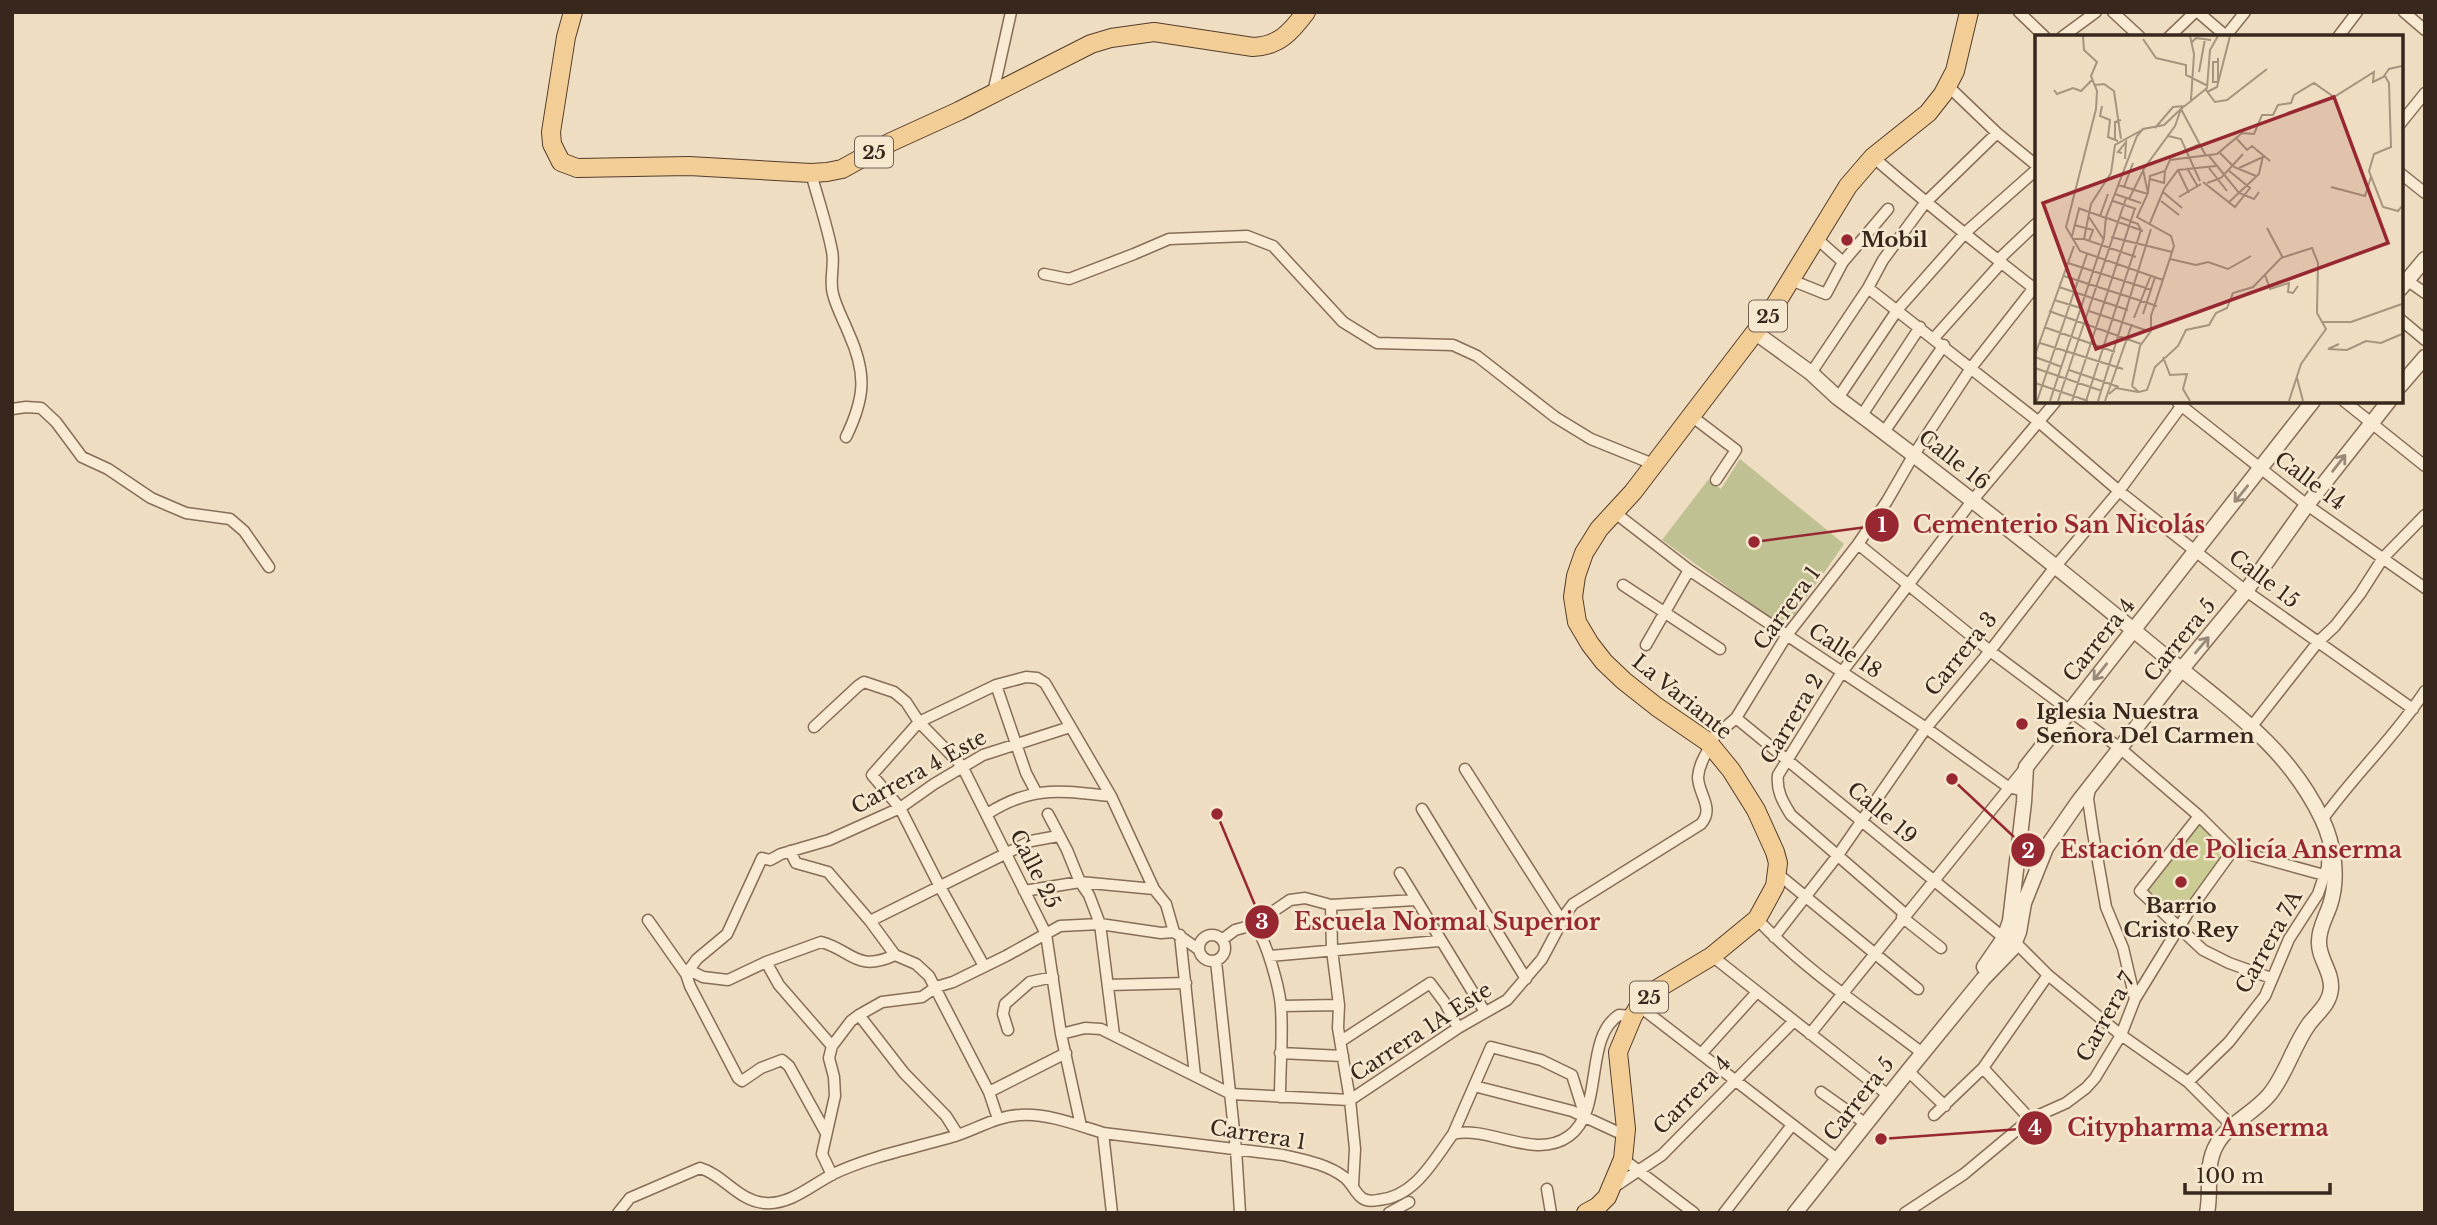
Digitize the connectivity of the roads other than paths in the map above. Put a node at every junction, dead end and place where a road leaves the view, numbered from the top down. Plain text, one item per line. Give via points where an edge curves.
1 (573, 12) edge
2 (1011, 12) edge
3 (1306, 12) edge
4 (1969, 12) edge
5 (2019, 12) edge
6 (2096, 12) edge
7 (2113, 12) edge
8 (2196, 12) edge
9 (2245, 12) edge
10 (2357, 12) edge
11 (2404, 12) edge
12 (2425, 30) edge
13 (2043, 35) edge
14 (2065, 35) edge
15 (2138, 35) edge
16 (2171, 35) edge
17 (2225, 35) edge
18 (2227, 35) edge
19 (2340, 35) edge
20 (1948, 86) junction
21 (993, 93) junction
22 (2425, 93) edge
23 (2402, 122) edge
24 (1997, 132) junction
25 (1873, 157) junction
26 (2035, 166) edge
27 (2035, 168) edge
28 (811, 173) junction
29 (2402, 175) edge
30 (2425, 193) edge
31 (1925, 203) junction
32 (1888, 209) dead end
33 (2035, 225) edge
34 (1966, 232) junction
35 (1815, 237) junction
36 (2425, 259) edge
37 (2000, 261) junction
38 (1843, 262) junction
39 (1044, 274) dead end
40 (1791, 280) junction
41 (2404, 285) edge
42 (1868, 288) junction
43 (2035, 288) edge
44 (2425, 293) edge
45 (1898, 309) junction
46 (2402, 321) edge
47 (1920, 327) junction
48 (1756, 333) junction
49 (2425, 340) edge
50 (1939, 342) junction
51 (2425, 356) edge
52 (1971, 368) junction
53 (1811, 373) junction
54 (2402, 384) edge
55 (1838, 398) junction
56 (2055, 402) edge
57 (2180, 402) edge
58 (2312, 402) edge
59 (2345, 402) edge
60 (2388, 402) edge
61 (12, 409) edge
62 (1690, 415) junction
63 (1862, 415) junction
64 (2039, 422) junction
65 (2370, 423) junction
66 (1884, 432) junction
67 (846, 437) dead end
68 (1913, 456) junction
69 (1653, 464) junction
70 (2425, 466) edge
71 (2262, 468) junction
72 (1716, 480) dead end
73 (2119, 491) junction
74 (1972, 501) junction
75 (2307, 505) junction
76 (1614, 512) junction
77 (2425, 515) edge
78 (1858, 544) junction
79 (2196, 551) junction
80 (2382, 558) junction
81 (269, 567) dead end
82 (2055, 567) junction
83 (1689, 570) junction
84 (1908, 584) junction
85 (1623, 585) dead end
86 (2425, 589) edge
87 (2246, 591) junction
88 (1664, 612) junction
89 (2134, 631) junction
90 (1787, 635) junction
91 (2318, 642) junction
92 (1646, 645) dead end
93 (1720, 649) dead end
94 (1990, 651) junction
95 (2181, 670) junction
96 (1842, 672) junction
97 (996, 685) junction
98 (2425, 691) edge
99 (2071, 709) junction
100 (2413, 709) junction
101 (1735, 718) junction
102 (919, 722) junction
103 (2252, 726) junction
104 (814, 727) dead end
105 (1070, 727) junction
106 (1926, 728) junction
107 (1015, 744) junction
108 (1710, 744) junction
109 (2121, 749) junction
110 (1787, 760) junction
111 (962, 766) junction
112 (2026, 767) junction
113 (1465, 769) dead end
114 (2008, 787) junction
115 (2090, 788) junction
116 (2024, 791) junction
117 (1036, 792) junction
118 (1111, 796) junction
119 (900, 808) junction
120 (1422, 808) dead end
121 (987, 814) junction
122 (1048, 814) dead end
123 (2199, 816) junction
124 (1862, 820) junction
125 (2326, 830) junction
126 (1058, 836) junction
127 (2233, 850) junction
128 (790, 851) junction
129 (1006, 855) junction
130 (1838, 855) junction
131 (2329, 872) junction
132 (1400, 873) dead end
133 (1778, 874) junction
134 (1080, 881) junction
135 (1934, 882) junction
136 (939, 886) junction
137 (1154, 890) junction
138 (1024, 891) junction
139 (1805, 898) junction
140 (1415, 900) junction
141 (1331, 905) junction
142 (1904, 916) junction
143 (1757, 919) junction
144 (648, 920) dead end
145 (1562, 920) junction
146 (870, 921) junction
147 (1100, 924) junction
148 (1252, 925) junction
149 (2180, 929) junction
150 (1046, 934) junction
151 (1177, 934) junction
152 (1774, 937) junction
153 (1223, 939) junction
154 (1439, 941) junction
155 (2010, 941) junction
156 (1941, 948) dead end
157 (1198, 949) junction
158 (1332, 950) junction
159 (1874, 954) junction
160 (895, 955) junction
161 (1269, 956) junction
162 (1712, 956) junction
163 (1216, 961) junction
164 (766, 962) junction
165 (984, 966) junction
166 (687, 972) junction
167 (2048, 975) junction
168 (1053, 976) junction
169 (2271, 978) junction
170 (1526, 979) junction
171 (1186, 984) junction
172 (1108, 985) junction
173 (936, 987) junction
174 (1918, 989) dead end
175 (1757, 992) junction
176 (1842, 995) junction
177 (2136, 999) junction
178 (1339, 1005) junction
179 (1282, 1006) junction
180 (1636, 1012) junction
181 (1485, 1013) junction
182 (859, 1015) junction
183 (1794, 1021) junction
184 (1458, 1028) junction
185 (1008, 1030) dead end
186 (1061, 1034) junction
187 (1810, 1034) junction
188 (1114, 1035) junction
189 (2121, 1035) junction
190 (1341, 1041) junction
191 (832, 1046) junction
192 (1917, 1049) junction
193 (1280, 1053) junction
194 (1066, 1054) junction
195 (1701, 1054) junction
196 (1343, 1056) junction
197 (1983, 1068) junction
198 (1908, 1071) junction
199 (1195, 1076) junction
200 (1735, 1081) junction
201 (2188, 1082) junction
202 (1474, 1086) junction
203 (1883, 1091) junction
204 (989, 1092) junction
205 (1821, 1092) dead end
206 (1231, 1094) junction
207 (1280, 1097) junction
208 (1350, 1100) junction
209 (1945, 1106) junction
210 (1934, 1115) dead end
211 (1585, 1116) junction
212 (998, 1119) junction
213 (2030, 1119) junction
214 (1862, 1121) junction
215 (1792, 1125) junction
216 (1082, 1126) junction
217 (2233, 1127) junction
218 (826, 1133) junction
219 (1103, 1133) junction
220 (1453, 1134) junction
221 (958, 1135) junction
222 (1626, 1136) junction
223 (1236, 1149) junction
224 (1833, 1156) junction
225 (1623, 1158) junction
226 (1638, 1170) junction
227 (832, 1175) junction
228 (1353, 1185) junction
229 (1547, 1189) dead end
230 (1612, 1189) junction
231 (1409, 1202) edge
232 (1596, 1211) edge
233 (618, 1213) edge
234 (1112, 1213) edge
235 (1240, 1213) edge
236 (1390, 1213) edge
237 (1552, 1213) edge
238 (1694, 1213) edge
239 (1724, 1213) edge
240 (1788, 1213) edge
241 (1795, 1213) edge
242 (1905, 1213) edge
243 (2207, 1213) edge

1 - 28 main road, 25 via 551,132 561,162 591,169 688,166
2 - 21 street
3 - 21 main road, 25 via 1284,37 1264,46 1154,32 1111,38
4 - 20 main road, La Variante / 25
5 - 13 street
6 - 14 street
7 - 15 street
8 - 16 street
8 - 17 street
9 - 18 street
10 - 19 street
11 - 12 street
20 - 24 street
20 - 25 main road, La Variante / 25 via 1936,104
21 - 28 main road, 25 via 842,169
22 - 23 street
24 - 26 street
24 - 31 street
25 - 31 street
25 - 35 main road, La Variante / 25
27 - 34 street
28 - 67 street via 833,253 833,296 861,374 860,404
29 - 30 street
31 - 34 street
31 - 42 street
32 - 38 street
33 - 37 street
34 - 37 street
34 - 45 street
35 - 38 street
35 - 40 main road, La Variante / 25
36 - 41 street
37 - 43 street
37 - 50 street
38 - 40 street via 1826,294
39 - 69 street via 1069,279 1169,239 1247,236 1273,246 1343,322 1377,343 1453,345 1477,355 1555,417 1591,439
40 - 48 main road, La Variante / 25
41 - 44 street
42 - 45 street, Calle 15
42 - 53 street
43 - 52 street, Carrera 1
45 - 47 street, Calle 15
45 - 55 street
46 - 49 street
47 - 50 street, Calle 15
47 - 63 street
48 - 53 street, Calle 16
48 - 62 main road, La Variante / 25
50 - 52 street, Calle 15
50 - 66 street
51 - 54 street
52 - 64 street, Calle 15
52 - 68 street, Carrera 1
53 - 55 street, Calle 16
55 - 63 street, Calle 16
56 - 64 street, Carrera 2
57 - 71 street, Calle 14
57 - 73 street, Carrera 3
58 - 71 street, Carrera 4
59 - 65 street
60 - 65 street, Carrera 5
61 - 81 street via 41,408 82,457 151,498 186,513 230,519
62 - 69 main road, La Variante / 25
62 - 72 street via 1736,450
63 - 66 street, Calle 16
64 - 73 street, Calle 15
64 - 74 street, Carrera 2
65 - 70 street
75 -> 65 street, Carrera 5
66 - 68 street, Calle 16
68 - 74 street, Calle 16
68 - 78 street, Carrera 1
69 - 76 main road, La Variante / 25
71 - 75 street, Calle 14
71 -> 79 street, Carrera 4
73 - 79 street, Calle 15
73 - 82 street, Carrera 3
74 - 82 street, Calle 16
74 - 84 street, Carrera 2
75 - 80 street, Calle 14
75 - 87 street, Carrera 5
76 - 83 street, Calle 18
76 - 108 main road, La Variante / 25 via 1584,553 1576,576 1577,622 1604,662
77 - 80 street
78 - 84 street
78 - 90 street, Carrera 1
79 - 87 street, Calle 15
79 - 89 street, Carrera 4
80 - 86 street, Calle 14
80 - 91 street via 2360,594
82 - 89 street, Calle 16
82 - 94 street, Carrera 3
83 - 88 street
83 - 90 street, Calle 18
84 - 94 street
84 - 96 street, Carrera 2
85 - 88 street
87 - 91 street, Calle 15
95 -> 87 street, Carrera 5
88 - 92 street
88 - 93 street
89 - 95 street, Calle 16
89 -> 99 street, Carrera 4
90 - 96 street, Calle 18
90 - 101 street, Carrera 1
91 - 100 street, Calle 15
91 - 103 street
94 - 99 street
94 - 106 street, Carrera 3
95 - 103 street, Calle 16
95 - 109 street, Carrera 5
96 - 106 street, Calle 18
96 - 110 street, Carrera 2
97 - 102 street
97 - 105 street via 1037,678 1045,683
97 - 107 street
98 - 100 street
99 - 109 street
99 - 112 street, Carrera 4
100 - 125 street via 2345,788
101 - 108 street, Carrera 1
101 - 110 street, Calle 19
102 - 104 street, Calle 25 via 912,708 894,692 864,682
102 - 111 street, Calle 25
102 - 119 street via 873,775
103 - 125 street, Calle 16 via 2290,767
105 - 107 street, Carrera 4 Este
105 - 118 street
106 - 114 street, Calle 18
106 - 124 street, Carrera 3
107 - 111 street, Carrera 4 Este
107 - 117 street
108 - 133 main road, La Variante / 25 via 1756,810 1775,852
108 - 145 street, Carrera 1A Este via 1698,775 1707,805 1702,824 1573,904
109 - 115 street, Carrera 5
109 - 123 street
110 - 124 street, Calle 19
110 - 130 street, Carrera 2 via 1778,775 1780,795 1791,815
111 - 119 street, Carrera 4 Este
111 - 121 street, Calle 25
112 - 114 street, Carrera 4
112 - 116 street, Carrera 5
113 - 145 street
114 - 116 street, Calle 18
114 - 135 street, Carrera 4
115 - 155 street, Carrera 5 via 2046,848
115 - 177 street via 2106,907
116 - 155 street, Carrera 5
117 - 118 street
117 - 121 street via 1009,800
118 - 137 street
119 - 128 street, Carrera 4 Este via 829,840
119 - 136 street
120 - 170 street
121 - 129 street, Calle 25
122 - 126 street
123 - 127 street
123 - 149 street via 2140,891
124 - 130 street, Carrera 3
124 - 135 street, Calle 19
125 - 131 street
126 - 129 street via 1031,841
126 - 134 street
127 - 131 street
127 - 149 street, Carrera 7
128 - 146 street via 796,863 828,872
128 - 166 street, Carrera 4 Este via 770,860 762,858 727,934
129 - 136 street
129 - 138 street, Calle 25
130 - 139 street, Carrera 3
130 - 142 street
131 - 169 street, Carrera 7A via 2288,939
131 - 217 street via 2330,904 2319,939 2332,987 2329,998 2270,1093
132 - 140 street
133 - 139 street
133 - 143 main road, 25
134 - 137 street
134 - 138 street
134 - 147 street
135 - 142 street, Carrera 4
135 - 155 street, Calle 19
136 - 146 street
136 - 165 street
137 - 151 street via 1166,904
138 - 150 street, Calle 25
139 - 152 street, Carrera 3
139 - 159 street
140 - 141 street
140 - 154 street
141 - 148 street via 1305,898 1290,900
141 - 158 street
142 - 156 street
142 - 159 street, Carrera 4
143 - 152 street
143 - 162 main road, 25
144 - 166 street
145 - 170 street, Carrera 1A Este
146 - 160 street
147 - 150 street via 1060,926
147 - 151 street
147 - 172 street
148 - 153 street
148 - 161 street
149 - 169 street via 2203,950
149 - 177 street, Carrera 7
150 - 165 street
150 - 168 street, Calle 25
151 - 157 street
151 - 171 street
152 - 176 street
153 - 157 street via 1209,934
153 - 163 street via 1223,956
154 - 158 street
154 - 181 street
155 - 167 street, Calle 19
155 - 192 street, Carrera 5
155 - 198 street, Carrera 5
157 - 163 street via 1201,957
158 - 161 street
158 - 178 street
159 - 174 street
159 - 176 street, Carrera 4
160 - 164 street via 858,961 821,942
160 - 173 street via 916,964
161 - 179 street
162 - 175 street
162 - 180 main road, 25 via 1670,979
163 - 206 street
164 - 166 street via 728,980
164 - 191 street via 779,985
165 - 173 street
166 - 218 street via 738,1078 742,1081 782,1060
167 - 189 street, Calle 19
167 - 197 street
168 - 185 street via 1030,982 1005,1004
168 - 186 street, Calle 25
169 - 201 street, Carrera 7A via 2265,996 2230,1042
170 - 181 street, Carrera 1A Este via 1507,1000
171 - 172 street
171 - 199 street
172 - 188 street
173 - 182 street via 922,997 882,1002
173 - 204 street
175 - 183 street
175 - 195 street
176 - 187 street, Carrera 4
176 - 192 street
177 - 189 street, Carrera 7
178 - 179 street
178 - 190 street
179 - 193 street
180 - 195 street
180 - 211 street via 1619,1015 1608,1024
180 - 222 main road, 25 via 1618,1052
181 - 184 street, Carrera 1A Este
182 - 191 street
182 - 221 street
183 - 187 street
183 - 200 street, Carrera 4
184 - 190 street, Carrera 1A Este via 1430,983
184 - 208 street, Carrera 1A Este
186 - 188 street, Carrera 1A Este via 1084,1028
186 - 194 street, Calle 25
187 - 203 street
188 - 199 street, Carrera 1A Este
189 - 201 street, Calle 19
189 - 213 street, Carrera 7 via 2086,1088
190 - 196 street
191 - 218 street via 829,1058 835,1096
192 - 203 street, Carrera 5
193 - 196 street
193 - 207 street
194 - 204 street
194 - 216 street, Calle 25
195 - 200 street
196 - 208 street
197 - 209 street
197 - 213 street
198 - 209 street
198 - 241 street, Carrera 5
199 - 206 street, Carrera 1A Este
200 - 215 street
200 - 226 street, Carrera 4 via 1662,1155
201 - 217 street, Calle 19
202 - 211 street
202 - 211 street via 1491,1047 1532,1057 1572,1075
202 - 220 street
203 - 214 street, Carrera 5
204 - 212 street
205 - 214 street
206 - 207 street, Carrera 1A Este
206 - 223 street
207 - 208 street, Carrera 1A Este
208 - 228 street
209 - 210 street
211 - 220 street via 1571,1135 1553,1144
211 - 222 street
212 - 216 street, Carrera 1 via 1023,1115
212 - 221 street, Carrera 1
213 - 242 street, Carrera 7 via 1965,1174
214 - 224 street, Carrera 5
215 - 224 street
215 - 239 street
216 - 219 street, Carrera 1
217 - 243 street via 2219,1140 2209,1164
218 - 227 street via 822,1154
219 - 223 street, Carrera 1
219 - 234 street
220 - 231 street via 1420,1178
221 - 227 street, Carrera 1 via 885,1154
222 - 225 main road, 25
223 - 228 street, Carrera 1 via 1311,1162 1332,1169
223 - 235 street
224 - 240 street, Carrera 5
225 - 226 street
225 - 230 main road, 25
226 - 230 street, Carrera 4
226 - 238 street
227 - 233 street, Carrera 1 via 781,1201 764,1203 744,1197 705,1169 695,1169 630,1198
228 - 231 street, Carrera 1 via 1371,1201
229 - 237 street
230 - 232 main road, 25
231 - 236 street

